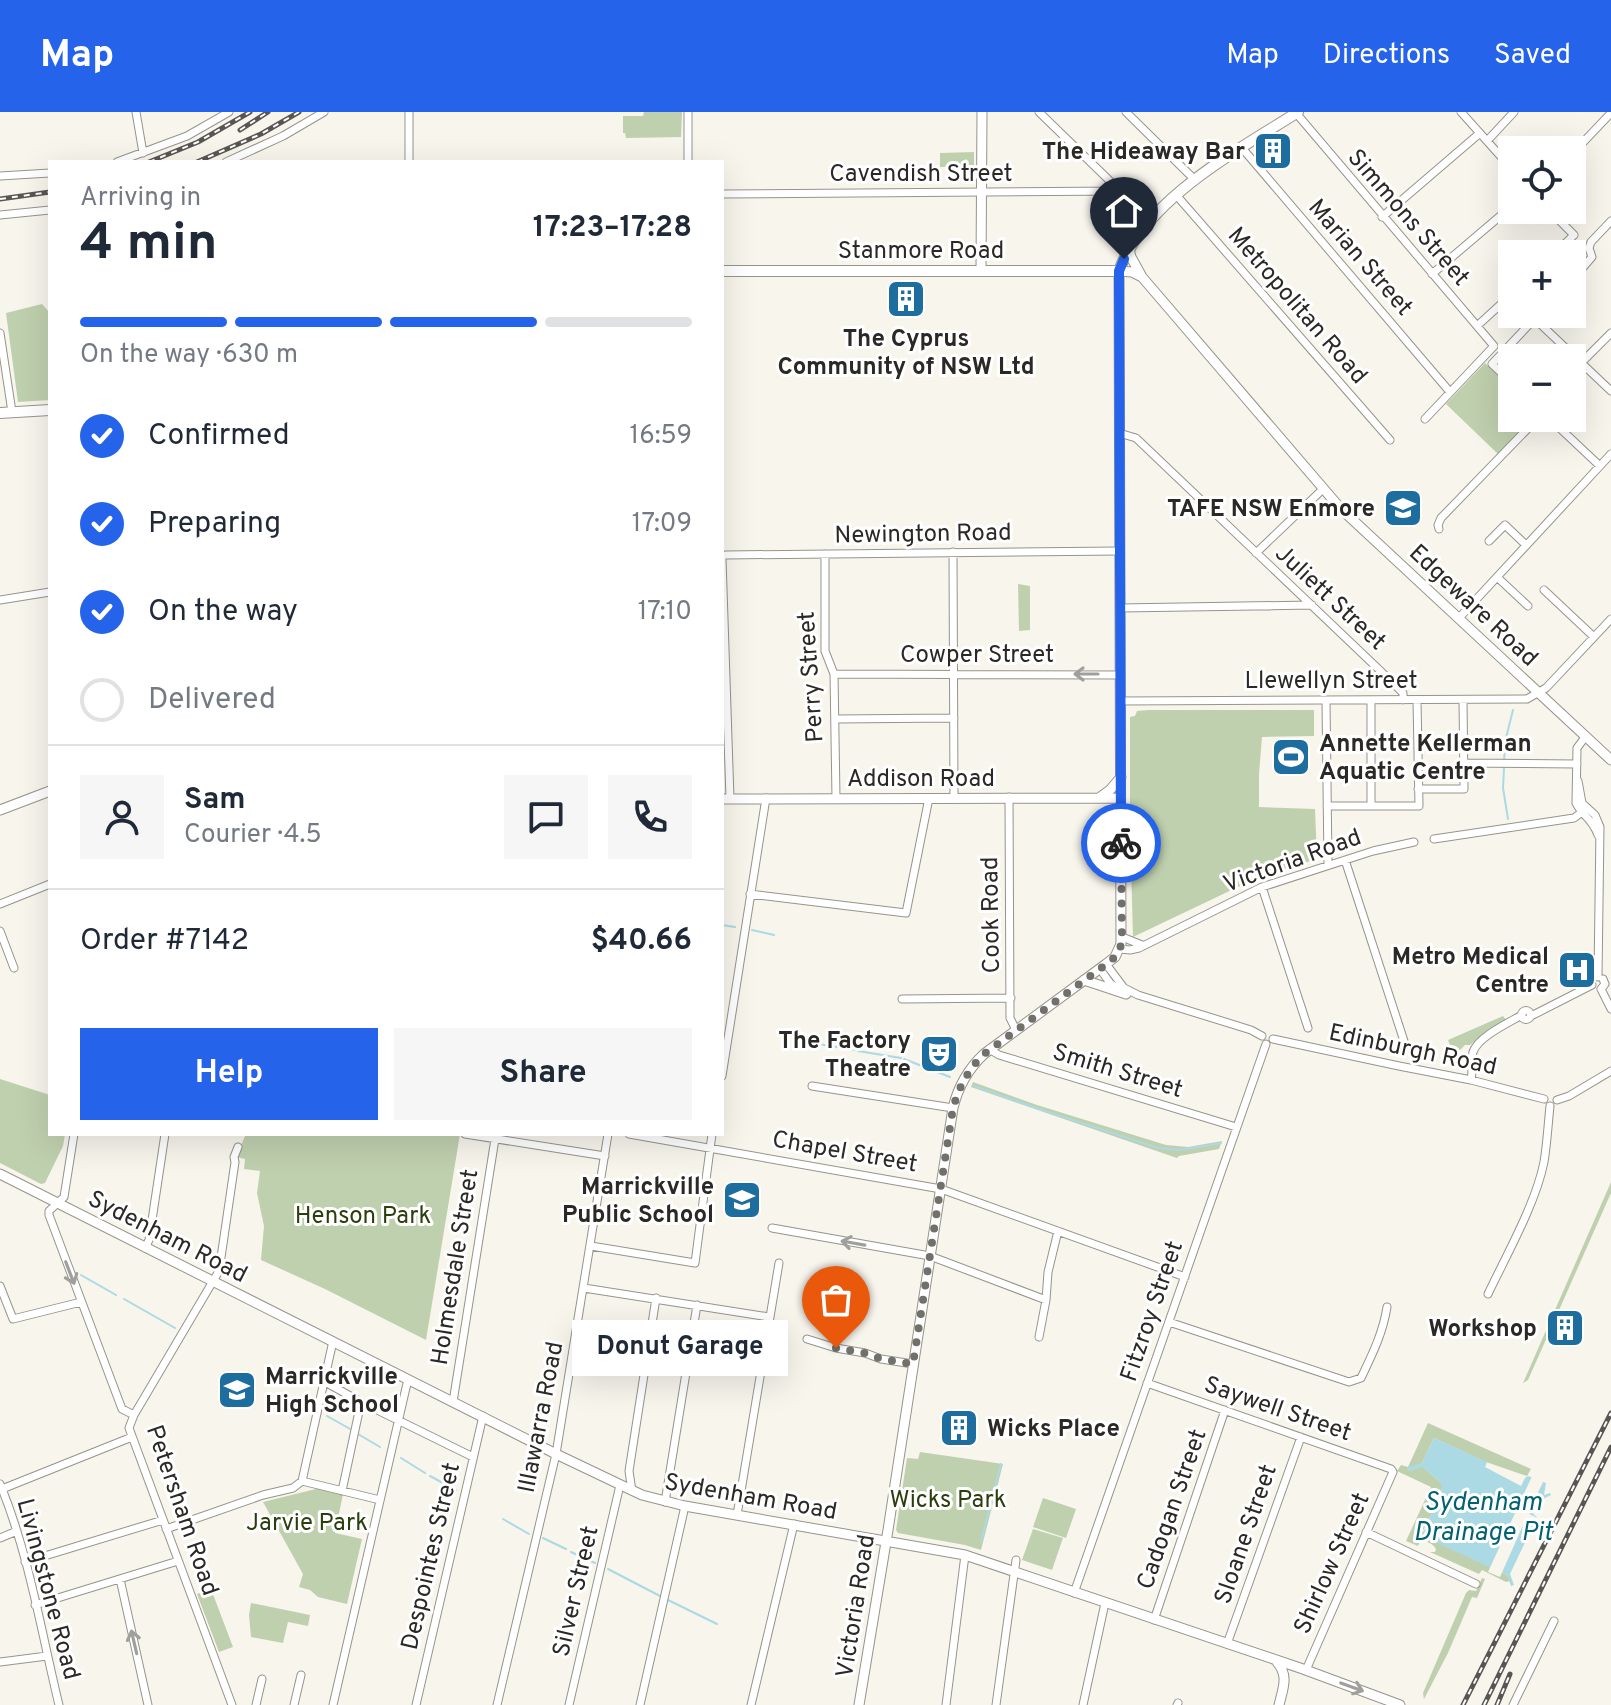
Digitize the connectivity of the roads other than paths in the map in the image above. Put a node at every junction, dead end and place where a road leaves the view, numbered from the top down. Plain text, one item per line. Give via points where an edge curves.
1 (136, 112) edge
2 (229, 112) edge
3 (324, 112) edge
4 (409, 112) edge
5 (688, 112) edge
6 (982, 112) edge
7 (1039, 112) edge
8 (1461, 112) edge
9 (1514, 112) edge
10 (1297, 113) edge
11 (1611, 113) edge
12 (1132, 115) edge
13 (1480, 133) junction
14 (1586, 139) edge
15 (1487, 141) junction
16 (1242, 148) junction
17 (143, 153) junction
18 (1498, 153) edge
19 (123, 160) edge
20 (230, 160) edge
21 (409, 160) edge
22 (688, 160) edge
23 (48, 173) edge
24 (0, 176) edge
25 (1194, 179) junction
26 (1120, 191) junction
27 (981, 193) junction
28 (724, 194) edge
29 (1177, 196) junction
30 (48, 210) edge
31 (0, 215) edge
32 (1382, 217) junction
33 (1498, 218) edge
34 (1151, 221) junction
35 (1611, 221) edge
36 (1563, 224) edge
37 (1569, 240) edge
38 (1129, 249) junction
39 (1586, 264) edge
40 (981, 270) junction
41 (724, 271) edge
42 (1119, 271) junction
43 (1432, 274) junction
44 (1142, 277) junction
45 (1498, 307) edge
46 (1477, 326) junction
47 (1526, 328) edge
48 (1548, 328) edge
49 (0, 333) edge
50 (1611, 333) edge
51 (1511, 344) edge
52 (1563, 344) edge
53 (1586, 358) edge
54 (1586, 368) edge
55 (1611, 391) edge
56 (1450, 392) junction
57 (48, 410) edge
58 (12, 412) junction
59 (0, 413) edge
60 (1425, 419) dead end
61 (1524, 432) edge
62 (1564, 432) edge
63 (1119, 433) junction
64 (1390, 440) dead end
65 (1611, 454) edge
66 (1600, 466) junction
67 (1323, 489) junction
68 (1439, 529) dead end
69 (1489, 541) dead end
70 (1526, 545) junction
71 (1120, 551) junction
72 (953, 552) junction
73 (1256, 553) junction
74 (825, 554) junction
75 (724, 555) edge
76 (1497, 577) junction
77 (1544, 590) dead end
78 (48, 592) edge
79 (0, 600) edge
80 (1312, 605) junction
81 (1528, 606) dead end
82 (1120, 608) junction
83 (1459, 618) junction
84 (1611, 619) edge
85 (724, 636) edge
86 (1594, 637) junction
87 (954, 673) junction
88 (834, 674) junction
89 (1120, 675) junction
90 (1540, 693) junction
91 (1403, 700) junction
92 (1417, 700) junction
93 (1463, 700) junction
94 (1120, 701) junction
95 (1326, 701) junction
96 (1371, 701) junction
97 (954, 718) junction
98 (835, 719) junction
99 (1586, 736) junction
100 (1611, 760) edge
101 (1464, 763) junction
102 (1577, 764) junction
103 (1121, 777) junction
104 (1418, 789) junction
105 (48, 792) edge
106 (1009, 797) junction
107 (766, 798) junction
108 (836, 798) junction
109 (929, 798) junction
110 (954, 798) junction
111 (1099, 798) junction
112 (1120, 798) junction
113 (726, 799) edge
114 (1327, 806) junction
115 (1371, 806) junction
116 (1584, 809) junction
117 (0, 810) edge
118 (1434, 839) dead end
119 (1414, 842) dead end
120 (1345, 860) junction
121 (1328, 865) junction
122 (48, 885) edge
123 (1262, 887) junction
124 (750, 894) junction
125 (0, 904) edge
126 (0, 931) edge
127 (1122, 937) junction
128 (1144, 945) junction
129 (1120, 949) junction
130 (1103, 967) junction
131 (14, 968) dead end
132 (1604, 977) edge
133 (1084, 980) junction
134 (1592, 985) junction
135 (1601, 989) junction
136 (1126, 994) junction
137 (1138, 995) junction
138 (1011, 998) junction
139 (902, 999) dead end
140 (1611, 1009) edge
141 (1308, 1028) dead end
142 (1016, 1030) junction
143 (1270, 1041) junction
144 (1404, 1041) dead end
145 (989, 1049) junction
146 (724, 1063) edge
147 (1611, 1071) edge
148 (1471, 1080) junction
149 (812, 1086) dead end
150 (1551, 1096) junction
151 (953, 1108) junction
152 (1236, 1127) junction
153 (74, 1136) edge
154 (165, 1136) edge
155 (477, 1136) edge
156 (608, 1136) edge
157 (641, 1136) edge
158 (712, 1136) edge
159 (495, 1139) junction
160 (238, 1147) dead end
161 (710, 1148) junction
162 (605, 1156) junction
163 (0, 1174) edge
164 (941, 1189) junction
165 (58, 1203) junction
166 (772, 1228) dead end
167 (1058, 1231) junction
168 (591, 1246) junction
169 (145, 1248) junction
170 (930, 1256) junction
171 (779, 1263) dead end
172 (1185, 1277) junction
173 (214, 1281) junction
174 (0, 1286) edge
175 (584, 1288) junction
176 (1488, 1294) dead end
177 (656, 1298) junction
178 (1046, 1300) junction
179 (81, 1302) junction
180 (697, 1305) junction
181 (1387, 1307) dead end
182 (769, 1317) junction
183 (1169, 1322) junction
184 (1039, 1337) dead end
185 (807, 1339) dead end
186 (333, 1341) junction
187 (913, 1364) junction
188 (408, 1379) junction
189 (325, 1382) junction
190 (1147, 1383) junction
191 (361, 1402) junction
192 (453, 1402) junction
193 (1225, 1410) junction
194 (134, 1415) junction
195 (483, 1416) junction
196 (399, 1421) junction
197 (132, 1437) junction
198 (1301, 1437) junction
199 (556, 1454) junction
200 (473, 1457) junction
201 (629, 1471) junction
202 (1393, 1472) joint
203 (302, 1481) junction
204 (618, 1484) junction
205 (1, 1486) edge
206 (342, 1491) junction
207 (632, 1491) junction
208 (380, 1500) junction
209 (665, 1502) junction
210 (685, 1506) junction
211 (737, 1515) junction
212 (163, 1520) junction
213 (794, 1524) junction
214 (166, 1529) junction
215 (17, 1531) junction
216 (1366, 1532) junction
217 (0, 1538) edge
218 (886, 1541) junction
219 (965, 1555) junction
220 (1016, 1560) dead end
221 (178, 1561) junction
222 (25, 1562) junction
223 (1013, 1572) junction
224 (120, 1579) junction
225 (1476, 1584) dead end
226 (1074, 1593) junction
227 (1105, 1603) junction
228 (35, 1605) junction
229 (1154, 1620) junction
230 (1554, 1621) dead end
231 (1227, 1644) junction
232 (47, 1656) junction
233 (1274, 1660) junction
234 (0, 1662) edge
235 (1304, 1670) junction
236 (301, 1675) dead end
237 (1285, 1678) junction
238 (262, 1679) dead end
239 (59, 1705) edge
240 (148, 1705) edge
241 (232, 1705) edge
242 (256, 1705) edge
243 (294, 1705) edge
244 (333, 1705) edge
245 (416, 1705) edge
246 (497, 1705) edge
247 (569, 1705) edge
248 (640, 1705) edge
249 (751, 1705) edge
250 (859, 1705) edge
251 (946, 1705) edge
252 (996, 1705) edge
253 (1083, 1705) edge
254 (1279, 1705) edge
255 (1400, 1705) edge
256 (1513, 1705) edge

1 - 17 street
2 - 17 street
3 - 20 street
4 - 21 street
5 - 22 street
6 - 27 main road
7 - 26 street
8 - 13 street
9 - 15 street
10 - 16 highway
10 - 32 street, Simmons Street
11 - 14 street
12 - 25 street
13 - 15 street
13 - 32 street
15 - 18 street
16 - 25 highway
16 - 56 street, Marian Street
17 - 19 street
23 - 24 street
25 - 29 highway
26 - 27 street, Cavendish Street
26 - 34 street
27 - 28 street, Cavendish Street
27 - 40 main road
29 - 34 highway
29 - 64 street, Metropolitan Road
30 - 31 street
32 - 43 street, Simmons Street
33 - 43 street
34 - 38 highway
35 - 39 street via 1591,242 1592,257
36 - 37 street via 1574,235
38 - 42 highway
38 - 44 main road, Edgeware Road
40 - 41 highway, Stanmore Road
40 - 42 highway, Stanmore Road
42 - 44 main road
42 - 63 main road
43 - 46 street, Simmons Street
44 - 67 main road, Edgeware Road
45 - 46 street
46 - 56 street, Simmons Street via 1494,346
47 - 51 street
48 - 52 street
49 - 58 street
50 - 53 street
54 - 55 street
56 - 60 street
57 - 58 highway
58 - 59 highway
61 - 68 street via 1441,518
62 - 66 street
63 - 71 main road
63 - 73 street, Juliett Street via 1136,438
65 - 66 street
66 - 70 street
67 - 73 street
67 - 83 main road, Edgeware Road
69 - 70 street via 1505,525
70 - 76 street
71 - 72 street, Newington Road
71 - 82 main road
72 - 74 street, Newington Road
72 - 87 street
73 - 80 street, Juliett Street
74 - 75 street, Newington Road
74 - 88 street, Perry Street via 825,651
76 - 81 street
76 - 83 street
77 - 86 street
78 - 79 street
80 - 82 street
80 - 91 street, Juliett Street via 1403,693
82 - 89 main road
83 - 90 main road, Edgeware Road
84 - 86 street
85 - 113 street
86 - 90 street
87 - 88 street, Cowper Street
89 -> 87 street, Cowper Street
87 - 97 street
88 - 98 street, Perry Street
89 - 94 main road
90 - 93 street, Llewellyn Street via 1527,699
90 - 99 main road, Edgeware Road
91 - 92 street, Llewellyn Street
91 - 96 street, Llewellyn Street
92 - 93 street, Llewellyn Street
92 - 104 street
93 - 101 street
94 - 95 street, Llewellyn Street
94 - 103 main road
95 - 96 street, Llewellyn Street
95 - 114 street
96 - 115 street
97 - 98 street
97 - 110 street
98 - 108 street, Perry Street
99 - 100 main road, Edgeware Road
99 - 102 street via 1577,746
101 - 102 street
101 - 104 street via 1464,789
102 - 116 street
103 - 111 main road
103 - 112 main road
104 - 115 street via 1419,806
105 - 117 main road
106 - 110 main road, Addison Road
106 - 111 main road, Addison Road
106 - 138 street, Cook Road
107 - 108 main road, Addison Road
107 - 113 main road, Addison Road
107 - 124 street
108 - 109 main road, Addison Road
109 - 110 main road, Addison Road
109 - 124 street via 906,913
111 - 112 main road, Addison Road
112 - 127 main road
114 - 115 street
114 - 121 street
116 - 118 street via 1574,818
116 - 132 street via 1599,821
119 - 120 street, Victoria Road
120 - 121 street, Victoria Road
120 - 144 street
121 - 123 street, Victoria Road
122 - 125 street
123 - 128 street, Victoria Road
123 - 141 street
124 - 146 street
126 - 131 street
127 - 128 street
127 - 129 main road
128 - 129 street, Victoria Road
129 - 130 main road, Victoria Road
130 - 133 main road, Victoria Road
130 - 136 street via 1110,983
130 - 137 street
132 - 134 street
132 - 135 street
133 - 136 main road
133 - 142 main road, Victoria Road
134 - 135 street
134 - 148 street via 1478,1044
135 - 140 street
136 - 137 street
137 - 143 street via 1251,1030 1262,1041
138 - 139 street
138 - 142 street, Cook Road via 1010,1018
142 - 145 main road, Victoria Road
143 - 148 street, Edinburgh Road
143 - 152 street, Fitzroy Street
145 - 151 main road, Victoria Road via 965,1077
145 - 152 street, Smith Street
147 - 150 street via 1569,1096
148 - 150 street, Edinburgh Road
149 - 151 street
150 - 176 street via 1554,1105 1539,1179
151 - 164 main road, Victoria Road
152 - 172 street, Fitzroy Street
153 - 165 street via 65,1195
154 - 169 street
155 - 159 street
156 - 162 street, Illawarra Road
157 - 161 street, Chapel Street
158 - 161 street
159 - 162 street
159 - 192 street, Holmesdale Street
160 - 173 street
161 - 164 street, Chapel Street
161 - 168 street via 695,1263
162 - 168 street, Illawarra Road
163 - 165 main road, Sydenham Road
164 - 167 street, Chapel Street
164 - 170 main road, Victoria Road
165 - 169 main road, Sydenham Road
165 -> 179 street, Petersham Road via 49,1215
170 -> 166 street
167 - 172 street, Chapel Street
167 - 178 street
168 - 175 street, Illawarra Road
169 - 173 main road, Sydenham Road
170 - 178 street
170 - 187 main road, Victoria Road
171 - 182 street
172 - 183 street, Fitzroy Street
173 - 186 main road, Sydenham Road
173 - 194 street
174 - 179 street via 13,1319
175 - 177 street
175 - 199 street, Illawarra Road
177 - 180 street
177 - 201 street
178 - 184 street
179 - 194 street, Petersham Road via 122,1409
180 - 182 street
180 - 209 street
181 - 183 street via 1378,1342 1356,1382
182 - 211 street
183 - 190 street, Fitzroy Street
185 - 187 street
186 - 188 main road, Sydenham Road
186 - 189 street
187 - 218 main road, Victoria Road
188 - 192 main road, Sydenham Road
188 - 196 street
189 - 191 street
189 - 203 street
190 - 193 street, Saywell Street
190 - 226 street, Fitzroy Street
191 - 196 street
191 - 206 street
192 - 195 main road, Sydenham Road
193 - 198 street, Saywell Street
193 - 229 street, Cadogan Street
194 - 197 street, Petersham Road
195 - 199 main road, Sydenham Road
195 - 200 street, Despointes Street
196 - 200 street
196 - 208 street
197 - 205 street
197 - 212 street, Petersham Road
198 - 202 street, Saywell Street
198 - 231 street, Sloane Street
199 - 204 main road, Sydenham Road
199 - 246 street, Illawarra Road
200 - 245 street, Despointes Street
201 - 204 street
201 - 207 street
202 - 216 street, Shirlow Street
203 - 206 street
203 - 214 street
204 - 207 main road, Sydenham Road
204 - 247 street, Silver Street
205 - 215 street, Livingstone Road
206 - 208 street
207 - 209 main road, Sydenham Road
208 - 244 street
209 - 210 main road, Sydenham Road
210 - 211 main road, Sydenham Road
210 - 248 street
211 - 213 main road, Sydenham Road
212 - 214 street, Petersham Road
212 - 222 street
213 - 218 main road, Sydenham Road
213 - 249 street
214 - 221 street, Petersham Road
215 - 217 street
215 - 222 street, Livingstone Road
216 - 225 street
216 - 235 street, Shirlow Street
218 - 219 main road, Sydenham Road
218 - 250 main road, Victoria Road
219 - 223 main road, Sydenham Road
219 - 251 street
220 - 223 street
221 - 224 street
221 - 241 street, Petersham Road
222 - 228 street, Livingstone Road
223 - 226 main road, Sydenham Road
223 - 252 street
224 - 228 street
240 -> 224 street
226 - 227 main road, Sydenham Road
227 - 229 main road, Sydenham Road
227 - 253 street
228 - 232 street, Livingstone Road
229 - 231 main road, Sydenham Road
230 - 256 street
231 - 233 main road, Sydenham Road
232 - 234 street
232 - 239 street, Livingstone Road
233 - 235 main road, Sydenham Road
233 - 237 main road
235 - 237 main road
235 -> 255 main road, Sydenham Road
236 - 243 street
237 - 254 main road
238 - 242 street

